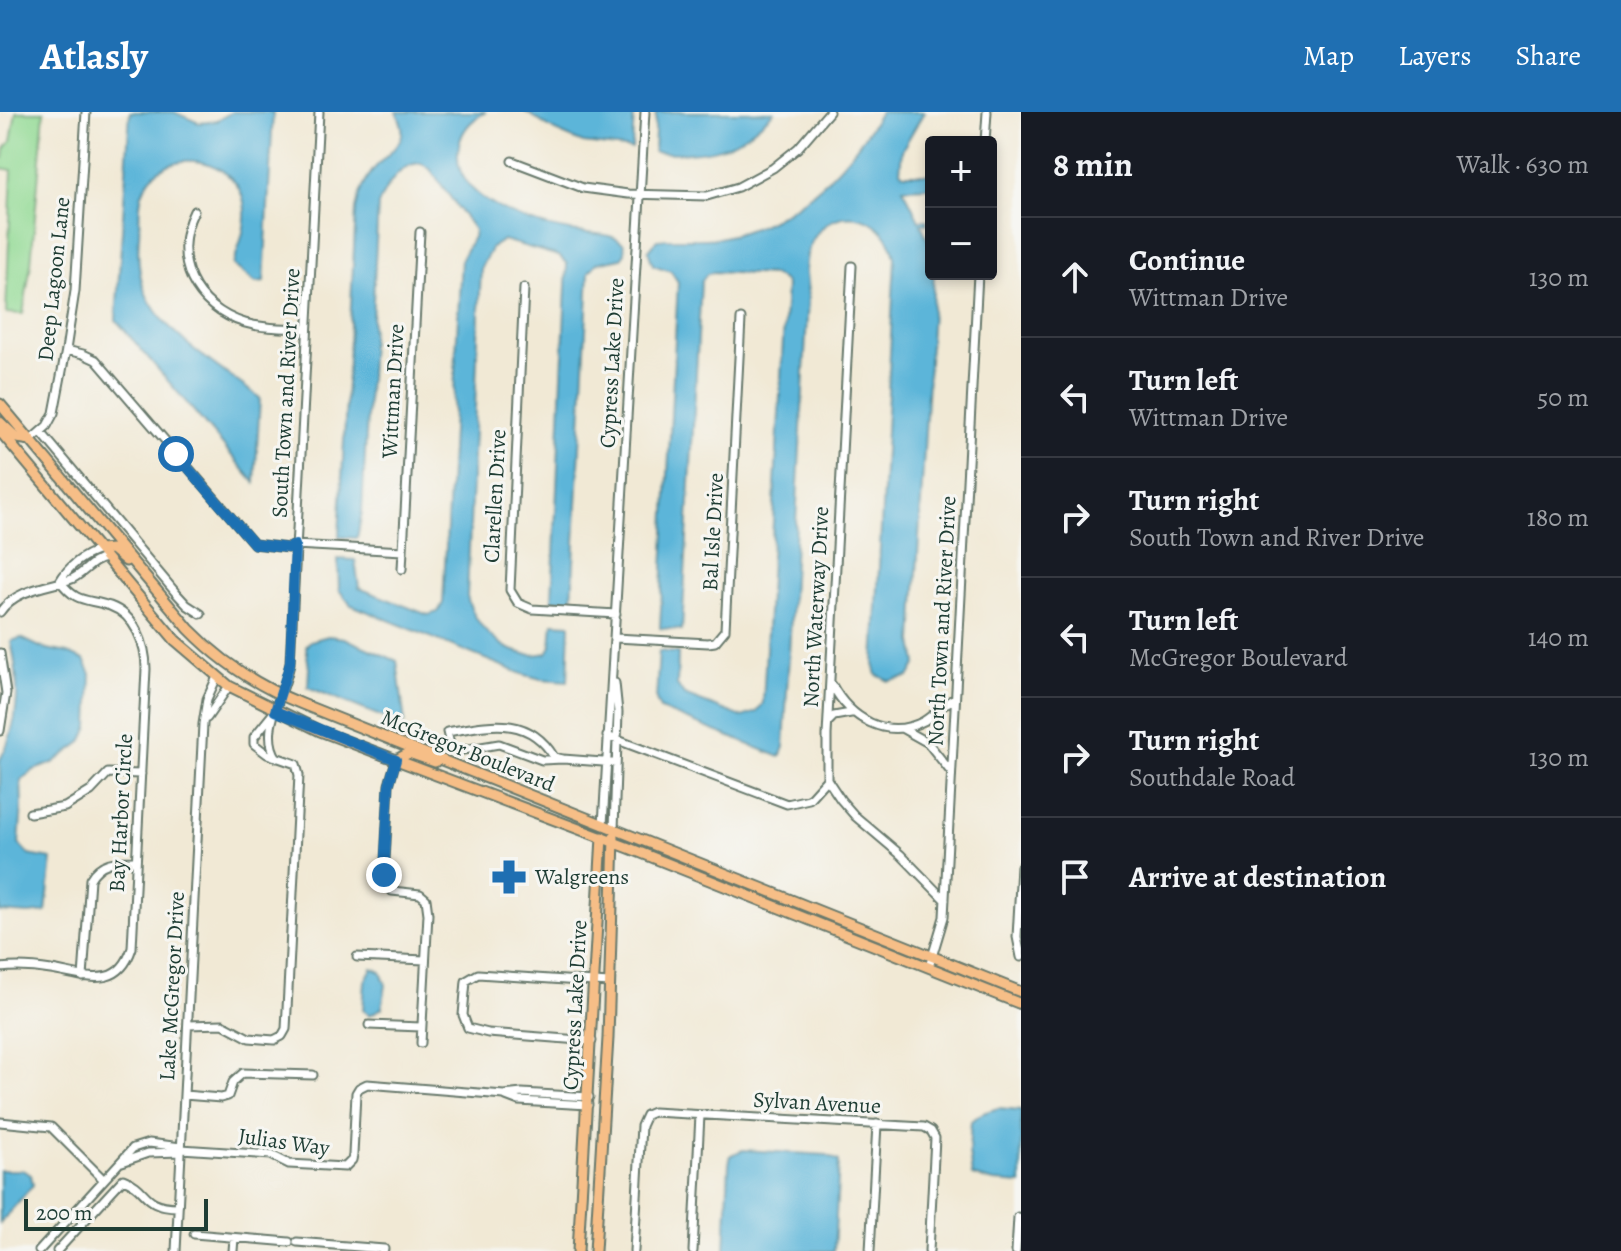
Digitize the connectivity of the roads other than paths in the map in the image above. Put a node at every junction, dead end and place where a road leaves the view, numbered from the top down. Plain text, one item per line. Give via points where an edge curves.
1 (86, 112) edge
2 (319, 112) edge
3 (645, 112) edge
4 (829, 112) edge
5 (987, 112) edge
6 (985, 136) edge
7 (512, 161) dead end
8 (641, 194) junction
9 (194, 211) dead end
10 (420, 232) dead end
11 (852, 266) dead end
12 (978, 280) edge
13 (524, 288) dead end
14 (741, 319) dead end
15 (307, 329) junction
16 (66, 350) junction
17 (0, 404) edge
18 (0, 422) edge
19 (0, 431) edge
20 (41, 432) junction
21 (31, 440) junction
22 (295, 545) junction
23 (403, 551) junction
24 (103, 554) junction
25 (402, 569) dead end
26 (147, 578) junction
27 (60, 581) junction
28 (0, 612) edge
29 (201, 614) dead end
30 (616, 614) junction
31 (615, 638) junction
32 (0, 653) edge
33 (614, 665) junction
34 (217, 677) junction
35 (831, 682) junction
36 (229, 686) junction
37 (280, 696) junction
38 (955, 698) junction
39 (275, 711) junction
40 (853, 713) junction
41 (828, 722) junction
42 (203, 724) junction
43 (900, 728) junction
44 (0, 731) edge
45 (607, 736) junction
46 (617, 739) junction
47 (277, 758) junction
48 (563, 759) junction
49 (396, 760) junction
50 (606, 762) junction
51 (616, 763) junction
52 (473, 772) junction
53 (951, 772) junction
54 (141, 774) junction
55 (827, 779) junction
56 (30, 813) dead end
57 (603, 825) junction
58 (614, 830) junction
59 (602, 839) junction
60 (614, 843) junction
61 (136, 861) junction
62 (1021, 866) edge
63 (1021, 883) edge
64 (945, 900) junction
65 (357, 957) dead end
66 (1021, 957) edge
67 (425, 960) junction
68 (931, 962) junction
69 (0, 968) edge
70 (83, 977) junction
71 (594, 982) junction
72 (609, 983) junction
73 (1021, 992) edge
74 (1021, 1004) edge
75 (188, 1025) junction
76 (369, 1025) dead end
77 (421, 1027) junction
78 (592, 1041) junction
79 (421, 1043) dead end
80 (313, 1075) dead end
81 (184, 1095) junction
82 (588, 1101) junction
83 (700, 1115) junction
84 (0, 1122) edge
85 (877, 1124) junction
86 (181, 1149) junction
87 (103, 1179) junction
88 (582, 1201) junction
89 (598, 1202) junction
90 (178, 1207) junction
91 (1018, 1217) dead end
92 (194, 1234) dead end
93 (234, 1238) junction
94 (344, 1248) edge
95 (384, 1249) dead end
96 (39, 1251) edge
97 (57, 1251) edge
98 (176, 1251) edge
99 (233, 1251) edge
100 (578, 1251) edge
101 (595, 1251) edge
102 (634, 1251) edge
103 (693, 1251) edge
104 (870, 1251) edge
105 (929, 1251) edge
106 (1016, 1251) edge

1 - 16 street, Deep Lagoon Lane via 75,291
2 - 15 street, South Town and River Drive
3 - 8 street, Cypress Lake Drive
4 - 8 street via 788,156 738,187 698,197
5 - 6 street
7 - 8 street via 583,188
8 - 30 street, Cypress Lake Drive
9 - 15 street via 184,253 192,281 204,297 243,323
10 - 23 street, Wittman Drive
11 - 35 street, North Waterway Drive
12 - 38 street, North Town and River Drive
13 - 30 street, Clarellen Drive via 510,590 518,603 532,609
14 - 31 street, Bal Isle Drive via 725,630 708,643
15 - 22 street, South Town and River Drive
16 - 20 street, Deep Lagoon Lane via 54,413
16 - 22 street via 101,365 248,539 261,546
17 - 21 main road, McGregor Boulevard
18 - 21 main road via 17,438
19 - 24 main road, McGregor Boulevard
20 - 21 street, Deep Lagoon Lane
20 - 29 street via 176,593
21 - 26 main road, McGregor Boulevard
22 - 23 street
22 - 37 street, South Town and River Drive via 290,663
23 - 25 street, Wittman Drive
24 - 26 main road via 112,549
24 - 27 street via 88,553
24 - 34 main road, McGregor Boulevard via 175,640
26 - 37 main road, McGregor Boulevard via 205,645
27 - 28 street via 13,599
27 - 54 street, Bay Harbor Circle via 77,598 121,611 142,640 146,669
30 - 31 street, Cypress Lake Drive
31 - 33 street, Cypress Lake Drive
32 - 44 street via 6,693
33 - 45 street, Cypress Lake Drive
33 - 46 street, Cypress Lake Drive
34 - 36 main road, McGregor Boulevard
34 - 42 street, Lake McGregor Drive
35 - 40 street
35 - 41 street, North Waterway Drive
36 - 39 main road, McGregor Boulevard
36 - 42 street
37 - 39 street, South Town and River Drive
37 - 52 main road, McGregor Boulevard
38 - 43 street via 923,721
38 - 53 street, North Town and River Drive
39 - 47 street, South Town and River Drive via 270,747
39 - 47 street via 254,740 257,748
39 - 49 main road, McGregor Boulevard
40 - 41 street
40 - 43 street via 875,725
41 - 55 street, North Waterway Drive
42 - 75 street, Lake McGregor Drive
43 - 53 street via 928,743
45 - 46 street
45 - 50 street, Cypress Lake Drive
46 - 51 street, Cypress Lake Drive
46 - 55 street via 787,804 809,799
47 - 75 street via 296,764 299,775 285,1033 270,1040 245,1037 223,1024
48 - 48 street via 554,757 537,737 504,723 447,732 457,751 499,744 542,760
48 - 50 street
49 - 52 main road via 409,753
49 - 59 main road, McGregor Boulevard
49 - 67 street via 389,785 384,881 392,891 426,899
50 - 51 street
50 - 57 street, Cypress Lake Drive
51 - 58 street, Cypress Lake Drive
52 - 57 main road, McGregor Boulevard
53 - 64 street, North Town and River Drive
54 - 56 street via 108,773 65,807
54 - 61 street, Bay Harbor Circle
55 - 64 street via 855,816
57 - 58 main road, McGregor Boulevard
57 - 59 main road, Cypress Lake Drive
58 - 60 main road, Cypress Lake Drive
58 - 68 main road, McGregor Boulevard
59 - 60 main road, McGregor Boulevard
59 - 71 main road, Cypress Lake Drive
60 - 68 main road, McGregor Boulevard
60 - 72 main road, Cypress Lake Drive
61 - 70 street, Bay Harbor Circle via 129,955 108,976
61 - 70 street via 112,861 90,879
62 - 63 street
63 - 66 street
64 - 68 street, North Town and River Drive
65 - 67 street
67 - 77 street
68 - 73 main road, McGregor Boulevard
68 - 74 main road, McGregor Boulevard
69 - 70 street, Bay Harbor Circle via 35,967
71 - 72 street
71 - 78 main road, Cypress Lake Drive
71 - 78 street via 478,974 466,981 463,1015 474,1031
72 - 89 main road, Cypress Lake Drive
75 - 81 street, Lake McGregor Drive
76 - 77 street
77 - 79 street
78 - 82 main road, Cypress Lake Drive
80 - 81 street via 243,1073 228,1096
81 - 86 street, Lake McGregor Drive
82 - 86 street, Julias Way via 363,1085 356,1093 352,1160 345,1167
82 - 88 main road, Cypress Lake Drive
83 - 85 street, Sylvan Avenue
83 - 102 street, Sylvan Avenue via 646,1115 641,1126
83 - 103 street
84 - 87 street via 51,1127
85 - 104 street
85 - 105 street, Sylvan Avenue via 924,1127 935,1138
86 - 87 street, Julias Way via 142,1144
86 - 90 street, Lake McGregor Drive
87 - 96 street, Julias Way
88 - 89 main road
88 - 100 main road, Cypress Lake Drive
89 - 101 main road, Cypress Lake Drive
90 - 97 street via 155,1204 123,1179
90 - 98 street, Lake McGregor Drive
91 - 106 street
92 - 93 street
93 - 94 street
93 - 99 street
94 - 95 street

